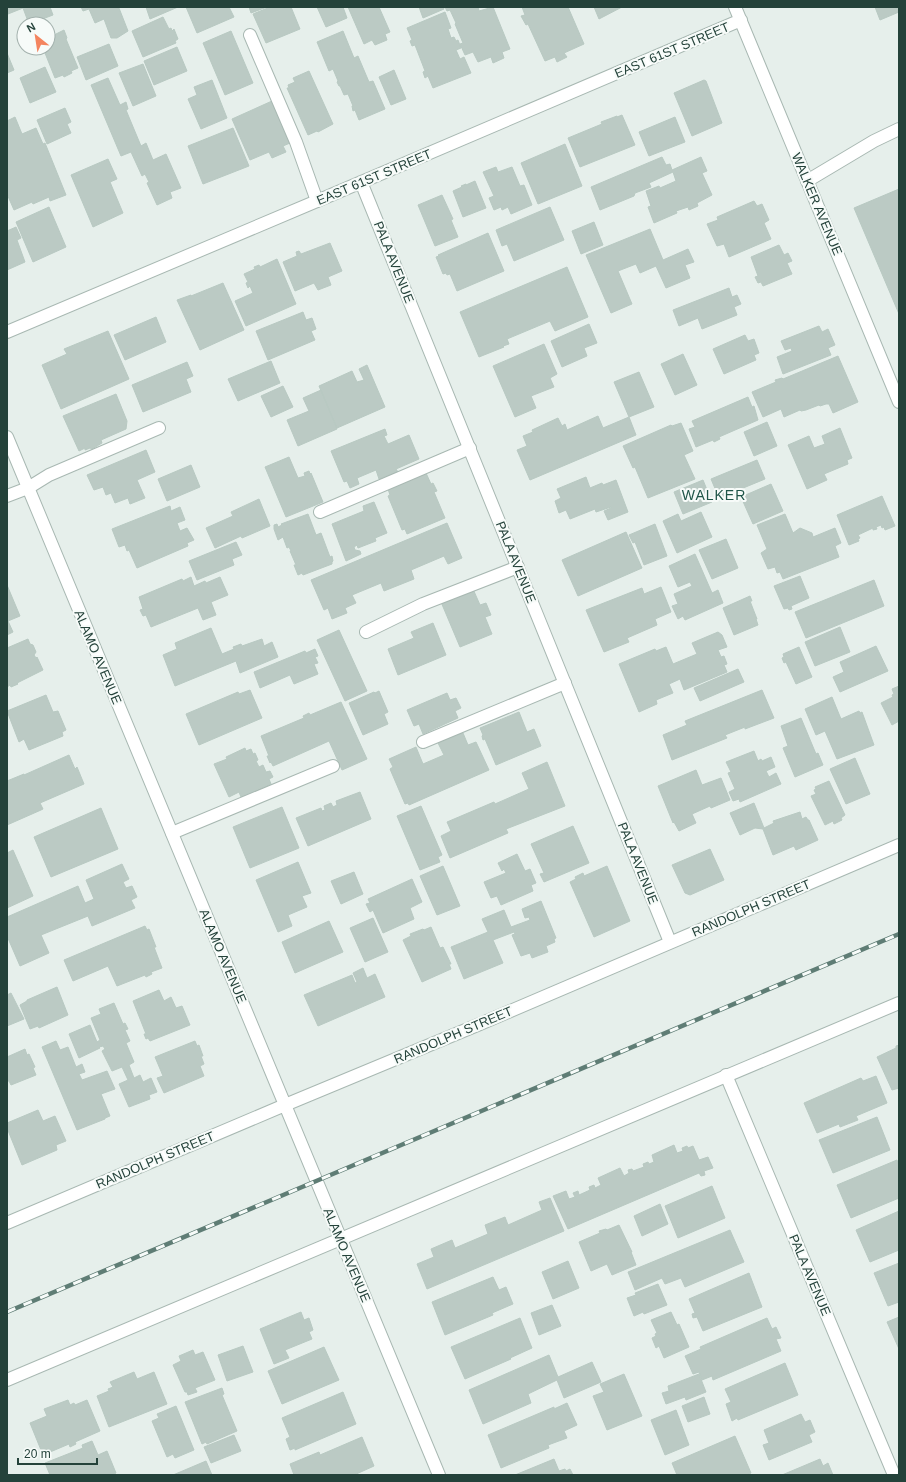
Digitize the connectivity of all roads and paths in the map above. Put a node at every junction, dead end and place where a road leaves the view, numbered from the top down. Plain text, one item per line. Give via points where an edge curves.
1 (735, 7) edge
2 (741, 20) junction
3 (250, 35) dead end
4 (899, 129) edge
5 (807, 181) junction
6 (361, 182) junction
7 (317, 201) junction
8 (7, 332) edge
9 (899, 402) edge
10 (159, 428) dead end
11 (7, 437) edge
12 (470, 448) junction
13 (28, 488) junction
14 (7, 496) edge
15 (320, 512) dead end
16 (518, 567) junction
17 (366, 632) dead end
18 (565, 683) junction
19 (423, 742) dead end
20 (333, 766) dead end
21 (172, 832) junction
22 (899, 845) edge
23 (670, 942) junction
24 (899, 1003) edge
25 (726, 1075) junction
26 (285, 1105) junction
27 (7, 1223) edge
28 (340, 1238) junction
29 (7, 1380) edge
30 (439, 1475) edge
31 (894, 1475) edge

1 - 2 street, WALKER AVENUE
2 - 5 street, WALKER AVENUE
2 - 6 street, EAST 61ST STREET
3 - 7 street via 296,142
4 - 5 street
5 - 9 street, WALKER AVENUE
6 - 7 street, EAST 61ST STREET
6 - 12 street, PALA AVENUE
7 - 8 street, EAST 61ST STREET
10 - 13 street via 49,475
11 - 13 street, ALAMO AVENUE
12 - 15 street
12 - 16 street, PALA AVENUE
13 - 14 street
13 - 21 street, ALAMO AVENUE
16 - 17 street via 423,604
16 - 18 street, PALA AVENUE
18 - 19 street
18 - 23 street, PALA AVENUE
20 - 21 street
21 - 26 street, ALAMO AVENUE
22 - 23 street, RANDOLPH STREET
23 - 26 street, RANDOLPH STREET
24 - 25 street
25 - 28 street
25 - 31 street, PALA AVENUE
26 - 27 street, RANDOLPH STREET
26 - 28 street, ALAMO AVENUE
28 - 29 street
28 - 30 street, ALAMO AVENUE

